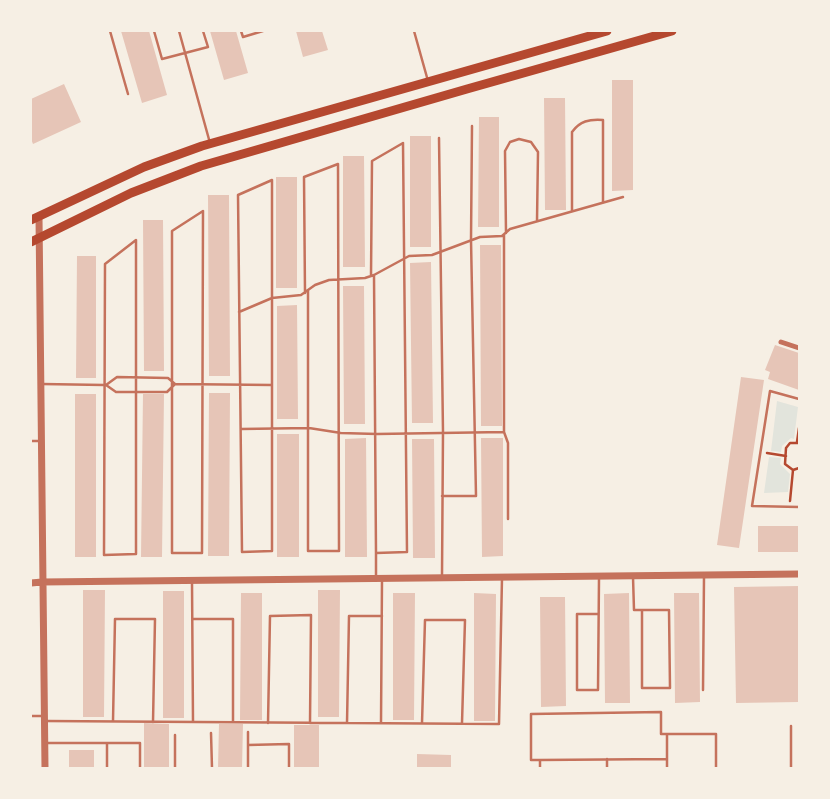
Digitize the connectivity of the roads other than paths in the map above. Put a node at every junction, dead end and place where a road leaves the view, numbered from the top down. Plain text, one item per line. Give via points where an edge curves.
1 (110, 31) edge
2 (154, 31) edge
3 (179, 31) edge
4 (203, 31) edge
5 (241, 31) edge
6 (263, 31) edge
7 (414, 31) edge
8 (607, 31) edge
9 (672, 31) edge
10 (185, 53) junction
11 (429, 82) junction
12 (128, 94) dead end
13 (472, 126) dead end
14 (439, 138) dead end
15 (210, 144) junction
16 (623, 197) dead end
17 (603, 202) junction
18 (572, 211) junction
19 (35, 219) edge
20 (537, 221) junction
21 (505, 234) junction
22 (35, 240) edge
23 (471, 240) junction
24 (440, 252) junction
25 (404, 259) junction
26 (372, 276) junction
27 (337, 279) junction
28 (306, 292) junction
29 (272, 298) junction
30 (239, 312) junction
31 (781, 342) dead end
32 (799, 348) edge
33 (137, 378) junction
34 (171, 381) junction
35 (40, 384) junction
36 (175, 384) junction
37 (202, 384) junction
38 (105, 385) junction
39 (240, 385) junction
40 (272, 385) junction
41 (171, 388) junction
42 (137, 392) junction
43 (799, 399) edge
44 (240, 428) junction
45 (272, 428) junction
46 (308, 428) junction
47 (443, 432) junction
48 (475, 432) junction
49 (504, 432) junction
50 (338, 433) junction
51 (406, 433) junction
52 (375, 434) junction
53 (31, 441) edge
54 (41, 441) junction
55 (442, 496) junction
56 (799, 508) edge
57 (508, 519) dead end
58 (376, 553) junction
59 (799, 574) edge
60 (704, 575) junction
61 (633, 576) junction
62 (502, 577) junction
63 (599, 577) junction
64 (379, 578) junction
65 (442, 578) junction
66 (192, 580) junction
67 (42, 582) junction
68 (31, 583) edge
69 (642, 610) junction
70 (598, 614) junction
71 (382, 616) junction
72 (193, 619) junction
73 (703, 690) dead end
74 (31, 716) edge
75 (44, 719) junction
76 (113, 721) junction
77 (153, 722) junction
78 (193, 722) junction
79 (233, 722) junction
80 (268, 722) junction
81 (310, 723) junction
82 (347, 723) junction
83 (381, 723) junction
84 (422, 723) junction
85 (462, 724) junction
86 (791, 726) dead end
87 (248, 732) dead end
88 (211, 733) dead end
89 (667, 734) junction
90 (175, 736) dead end
91 (45, 743) junction
92 (107, 743) junction
93 (248, 744) junction
94 (607, 759) junction
95 (667, 759) junction
96 (540, 760) junction
97 (45, 768) edge
98 (107, 768) edge
99 (140, 768) edge
100 (175, 768) edge
101 (212, 768) edge
102 (248, 768) edge
103 (289, 768) edge
104 (540, 768) edge
105 (607, 768) edge
106 (667, 768) edge
107 (716, 768) edge
108 (792, 768) edge

1 - 12 lane
2 - 10 lane via 162,59
3 - 10 lane
4 - 10 lane via 208,47
5 - 6 lane via 243,37
7 - 11 lane
8 - 11 main road
9 - 22 main road via 201,166 131,193
10 - 15 lane
11 - 15 main road
13 - 23 lane
14 - 24 lane
15 - 19 main road via 144,167
16 - 17 lane
17 - 18 lane
17 - 18 lane via 603,120 590,119 577,124 572,132
18 - 20 lane
19 - 22 street
20 - 21 lane via 510,229
20 - 21 lane via 538,152 531,142 519,139 510,142 505,151
21 - 23 lane
21 - 49 lane
22 - 35 street
23 - 24 lane
23 - 48 lane
24 - 25 lane
24 - 47 lane
25 - 26 lane
25 - 26 lane via 403,143 372,161
25 - 51 lane
26 - 27 lane
26 - 52 lane
27 - 28 lane via 315,285
27 - 28 lane via 338,164 304,177
27 - 50 lane
28 - 29 lane
28 - 46 lane
29 - 30 lane
29 - 30 lane via 272,180 238,195
29 - 40 lane
30 - 39 lane
31 - 32 street
33 - 34 lane via 168,378
33 - 38 lane via 117,377
33 - 38 lane via 136,240 105,264
33 - 42 lane
34 - 36 lane
34 - 37 lane via 172,231 203,211
34 - 41 lane
35 - 38 lane
35 - 54 street
36 - 37 lane
36 - 41 lane
37 - 39 lane
37 - 41 lane via 202,553 172,553
38 - 42 lane via 116,392
38 - 42 lane via 104,555 136,554
39 - 40 lane
39 - 44 lane
40 - 45 lane
41 - 42 lane via 167,392
43 - 56 lane via 770,391 752,506
44 - 45 lane
44 - 45 lane via 242,552 272,551
45 - 46 lane
46 - 50 lane
46 - 50 lane via 308,551 339,551
47 - 48 lane
47 - 51 lane
47 - 55 lane
48 - 49 lane
48 - 55 lane via 476,496
49 - 57 lane via 508,442
50 - 52 lane
51 - 52 lane
51 - 58 lane via 407,552
52 - 58 lane
53 - 54 lane
54 - 67 street
55 - 65 lane
58 - 64 lane
59 - 60 street
60 - 61 street
60 - 73 lane
61 - 63 street
61 - 69 lane via 634,610
62 - 63 street
62 - 65 street
62 - 85 lane via 499,724
63 - 70 lane
64 - 65 street
64 - 66 street
64 - 71 lane
66 - 67 street
66 - 72 lane
67 - 68 street
67 - 75 street
69 - 69 lane via 669,610 670,688 642,688
70 - 70 lane via 598,690 577,690 577,614
71 - 82 lane via 349,616
71 - 83 lane
72 - 78 lane
72 - 79 lane via 233,619
74 - 75 lane
75 - 76 lane
75 - 91 street
76 - 77 lane
76 - 77 lane via 115,619 155,619
77 - 78 lane
78 - 79 lane
79 - 80 lane
80 - 81 lane
80 - 81 lane via 270,616 311,615
81 - 82 lane
82 - 83 lane
83 - 84 lane
84 - 85 lane
84 - 85 lane via 425,620 465,620
86 - 108 lane
87 - 93 lane
88 - 101 lane
89 - 95 lane
89 - 96 lane via 661,734 661,712 531,714 531,760
89 - 107 lane via 716,734
90 - 100 lane
91 - 92 lane
91 - 97 street
92 - 98 lane
92 - 99 lane via 140,743
93 - 102 lane
93 - 103 lane via 289,744
94 - 95 lane
94 - 96 lane
94 - 105 lane
95 - 106 lane
96 - 104 lane

